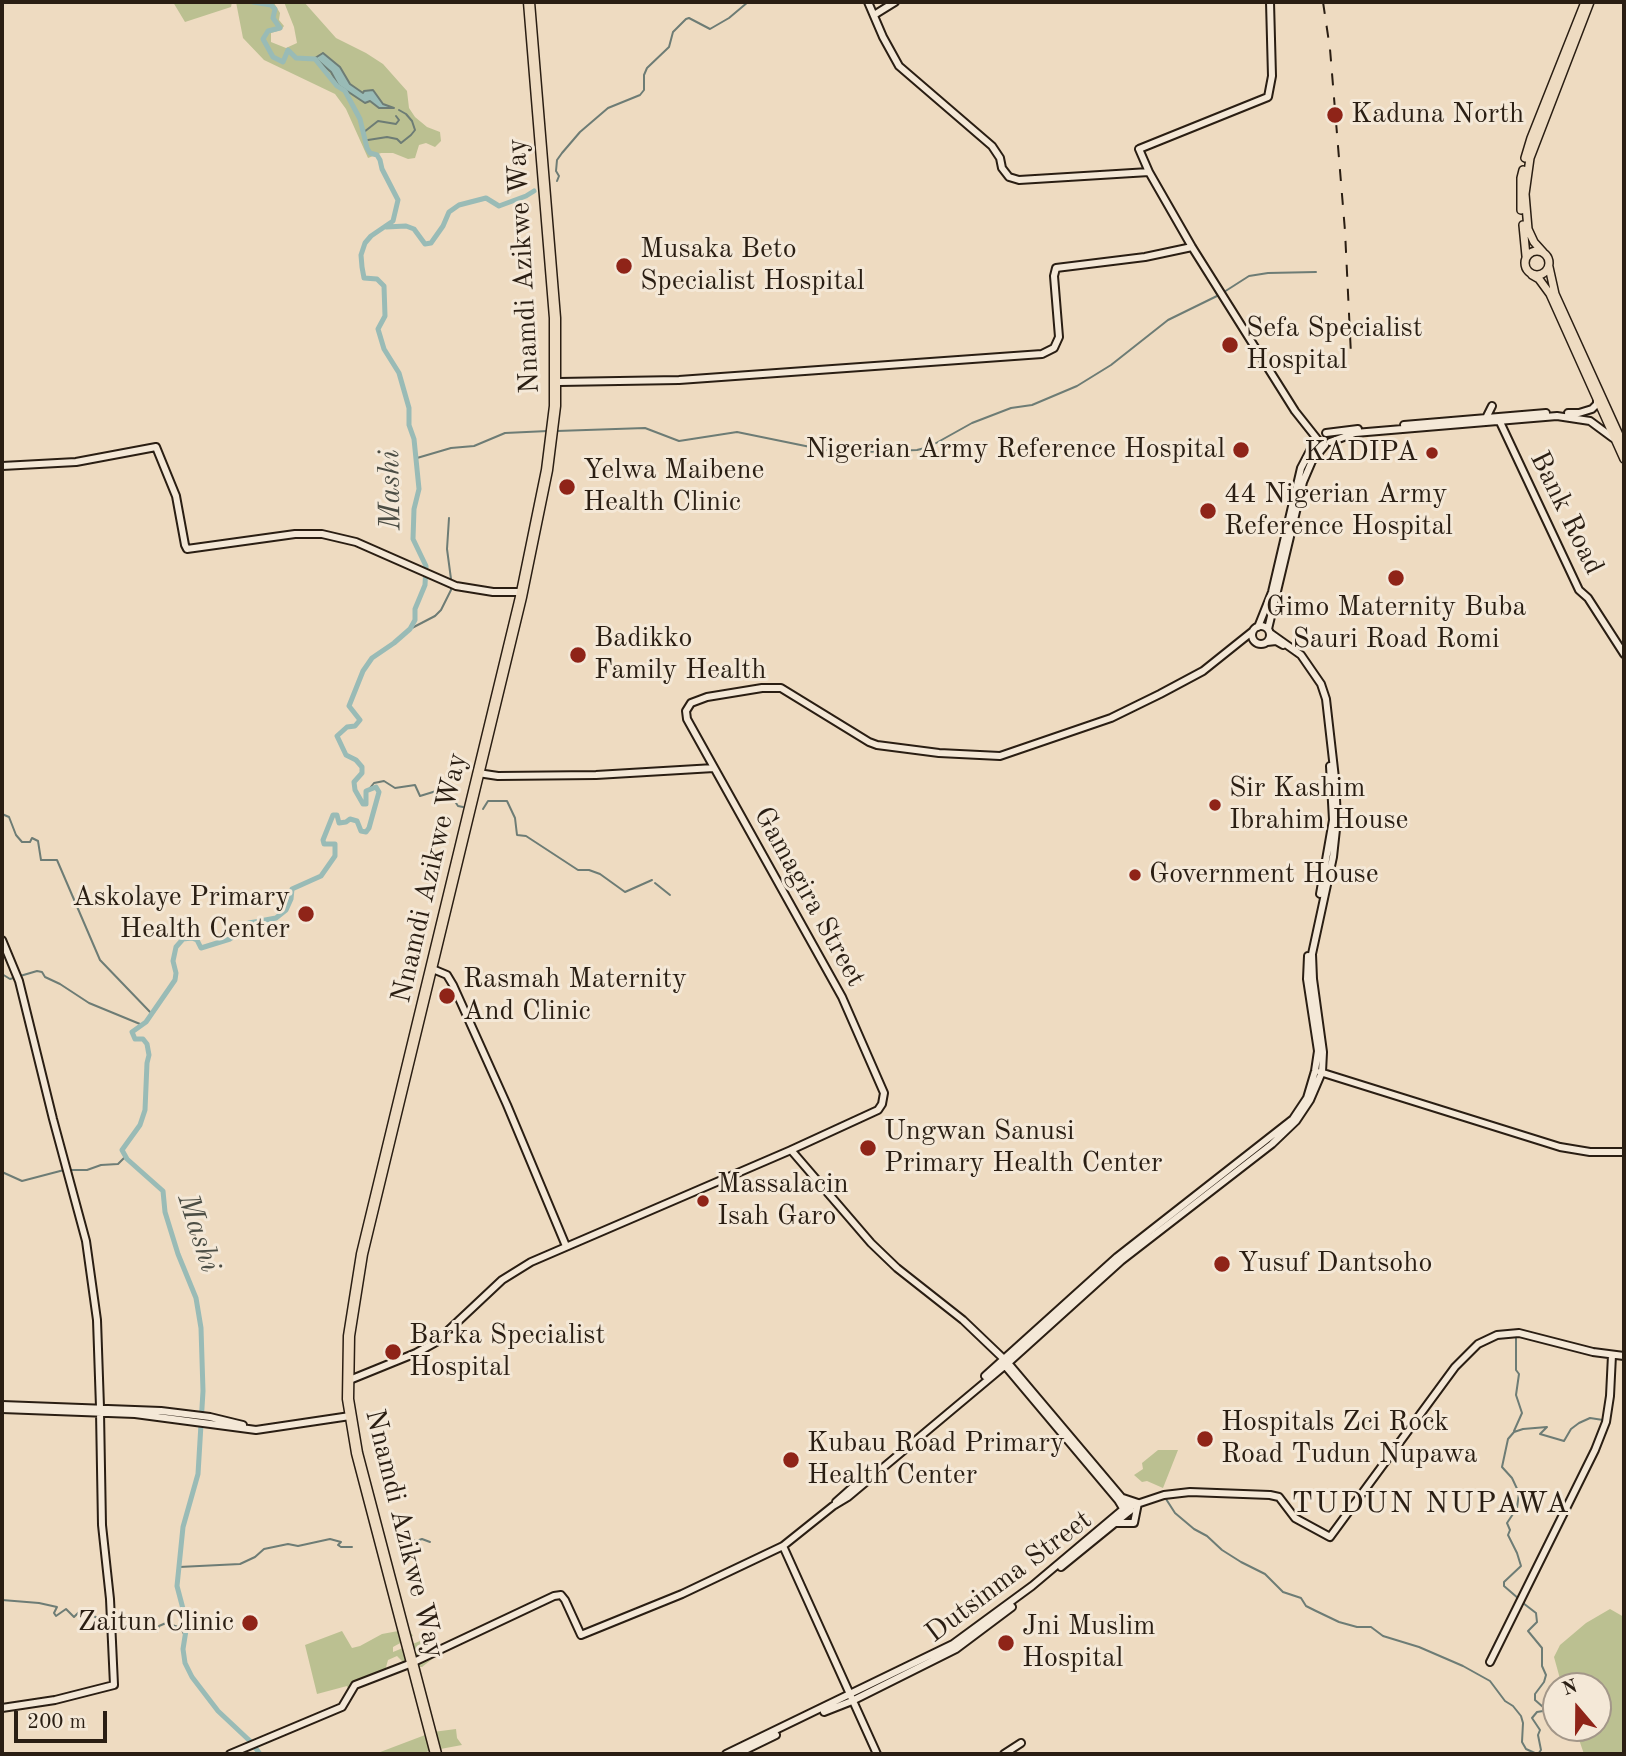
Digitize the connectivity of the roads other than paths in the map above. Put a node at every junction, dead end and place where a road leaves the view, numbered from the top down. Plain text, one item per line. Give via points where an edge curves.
1 (530, 2) edge
2 (868, 2) edge
3 (895, 2) edge
4 (1270, 2) edge
5 (1585, 2) edge
6 (1590, 2) edge
7 (874, 15) junction
8 (1149, 172) junction
9 (1192, 247) junction
10 (1543, 253) junction
11 (1527, 256) junction
12 (1549, 267) junction
13 (1532, 275) junction
14 (558, 382) junction
15 (1596, 397) junction
16 (1511, 418) junction
17 (1487, 420) junction
18 (1502, 421) junction
19 (1308, 427) junction
20 (1505, 430) junction
21 (1324, 433) junction
22 (1318, 440) junction
23 (1327, 443) junction
24 (1620, 444) edge
25 (1624, 459) edge
26 (2, 466) edge
27 (522, 592) junction
28 (1256, 629) junction
29 (1269, 631) junction
30 (1254, 641) junction
31 (1268, 642) junction
32 (1235, 645) junction
33 (1624, 654) edge
34 (714, 768) junction
35 (480, 774) junction
36 (2, 940) edge
37 (435, 970) junction
38 (1319, 1072) junction
39 (791, 1150) junction
40 (1624, 1152) edge
41 (566, 1246) junction
42 (366, 1247) junction
43 (1612, 1355) junction
44 (1624, 1356) edge
45 (1003, 1361) junction
46 (352, 1379) junction
47 (2, 1407) edge
48 (100, 1410) junction
49 (350, 1414) junction
50 (1120, 1499) junction
51 (1128, 1509) junction
52 (1117, 1523) junction
53 (783, 1546) junction
54 (414, 1662) junction
55 (1490, 1662) dead end
56 (851, 1698) junction
57 (2, 1708) edge
58 (1021, 1743) dead end
59 (753, 1749) edge
60 (230, 1754) edge
61 (438, 1754) edge
62 (726, 1754) edge
63 (737, 1754) edge
64 (877, 1754) edge
65 (1004, 1754) edge

1 - 14 highway, Nnamdi Azikwe Way
2 - 7 street
3 - 7 street
4 - 8 street via 1272,76 1268,97 1139,149
5 - 11 main road via 1526,155 1520,198
6 - 10 main road via 1530,158 1525,194 1528,229
7 - 8 street via 899,66 992,146 1009,177
8 - 9 street
9 - 14 street via 1056,268 1059,337 1054,348 1042,354 692,379
9 - 19 street
10 - 11 main road via 1534,251
10 - 12 main road
11 - 13 main road via 1525,267
12 - 13 main road via 1542,275
12 - 24 main road via 1555,294
13 - 15 main road via 1550,294
14 - 27 highway, Nnamdi Azikwe Way via 547,470
14 - 35 highway, Nnamdi Azikwe Way via 556,441 547,499
15 - 16 street via 1595,408 1583,412
15 - 24 main road
16 - 17 street
16 - 17 street via 1495,408
16 - 18 street
16 - 20 street
16 - 24 street via 1583,419 1600,426
17 - 18 street
17 - 20 street
17 - 21 street
17 - 23 street via 1357,433
18 - 20 street, Bank Road
19 - 21 street
19 - 22 street
20 - 33 street, Bank Road via 1579,590
21 - 22 street
21 - 23 street via 1330,438
22 - 23 street
22 - 28 street via 1301,468 1272,592
23 - 29 street via 1307,470
24 - 25 main road
26 - 27 street via 76,462 156,447 176,496 186,548 322,534 356,542 456,586
27 - 35 highway, Nnamdi Azikwe Way
28 - 29 street
28 - 30 street
28 - 32 street, Gamagira Street
29 - 31 street
29 - 38 street via 1295,648 1318,676 1332,746 1337,820 1312,954 1323,1052
30 - 31 street, Gamagira Street
30 - 32 street, Gamagira Street
31 - 38 street via 1281,643 1306,663 1325,713 1333,820 1309,943 1307,979
32 - 34 street, Gamagira Street via 1203,671 1111,718 1000,756 877,745 781,688 706,697 693,701 685,711
34 - 35 street via 596,775
34 - 39 street, Gamagira Street via 842,997 884,1093 878,1110
35 - 37 highway, Nnamdi Azikwe Way
35 - 42 highway, Nnamdi Azikwe Way
36 - 48 street via 19,981 86,1241 97,1320
37 - 41 street via 447,975 453,985
37 - 42 highway, Nnamdi Azikwe Way
38 - 40 street via 1560,1147
38 - 45 street via 1304,1111 1272,1144 1121,1261
39 - 41 street, Gamagira Street
39 - 45 street via 871,1243 963,1320
41 - 46 street, Gamagira Street via 505,1279 436,1342
42 - 46 highway, Nnamdi Azikwe Way via 355,1311
42 - 49 highway, Nnamdi Azikwe Way via 349,1336
43 - 44 street, Dutsinma Street
43 - 51 street, Dutsinma Street via 1515,1333 1478,1344 1412,1422 1330,1537 1295,1518 1279,1497 1270,1495 1190,1492 1164,1495
43 - 55 street via 1610,1396 1599,1440
45 - 50 street
45 - 53 street via 848,1497
46 - 54 highway, Nnamdi Azikwe Way via 362,1457
47 - 48 street
48 - 49 street via 255,1426
48 - 57 street via 114,1685
49 - 54 highway, Nnamdi Azikwe Way
50 - 51 street
50 - 51 street
51 - 52 street, Dutsinma Street
51 - 52 street via 1134,1523
51 - 56 street, Dutsinma Street via 975,1630
52 - 56 street, Dutsinma Street via 960,1647
53 - 54 street via 580,1635 565,1600 554,1596
53 - 56 street
54 - 60 street via 355,1685 342,1707
54 - 61 highway, Nnamdi Azikwe Way
56 - 59 street, Dutsinma Street
56 - 64 street
58 - 65 street
59 - 62 street
59 - 63 street

